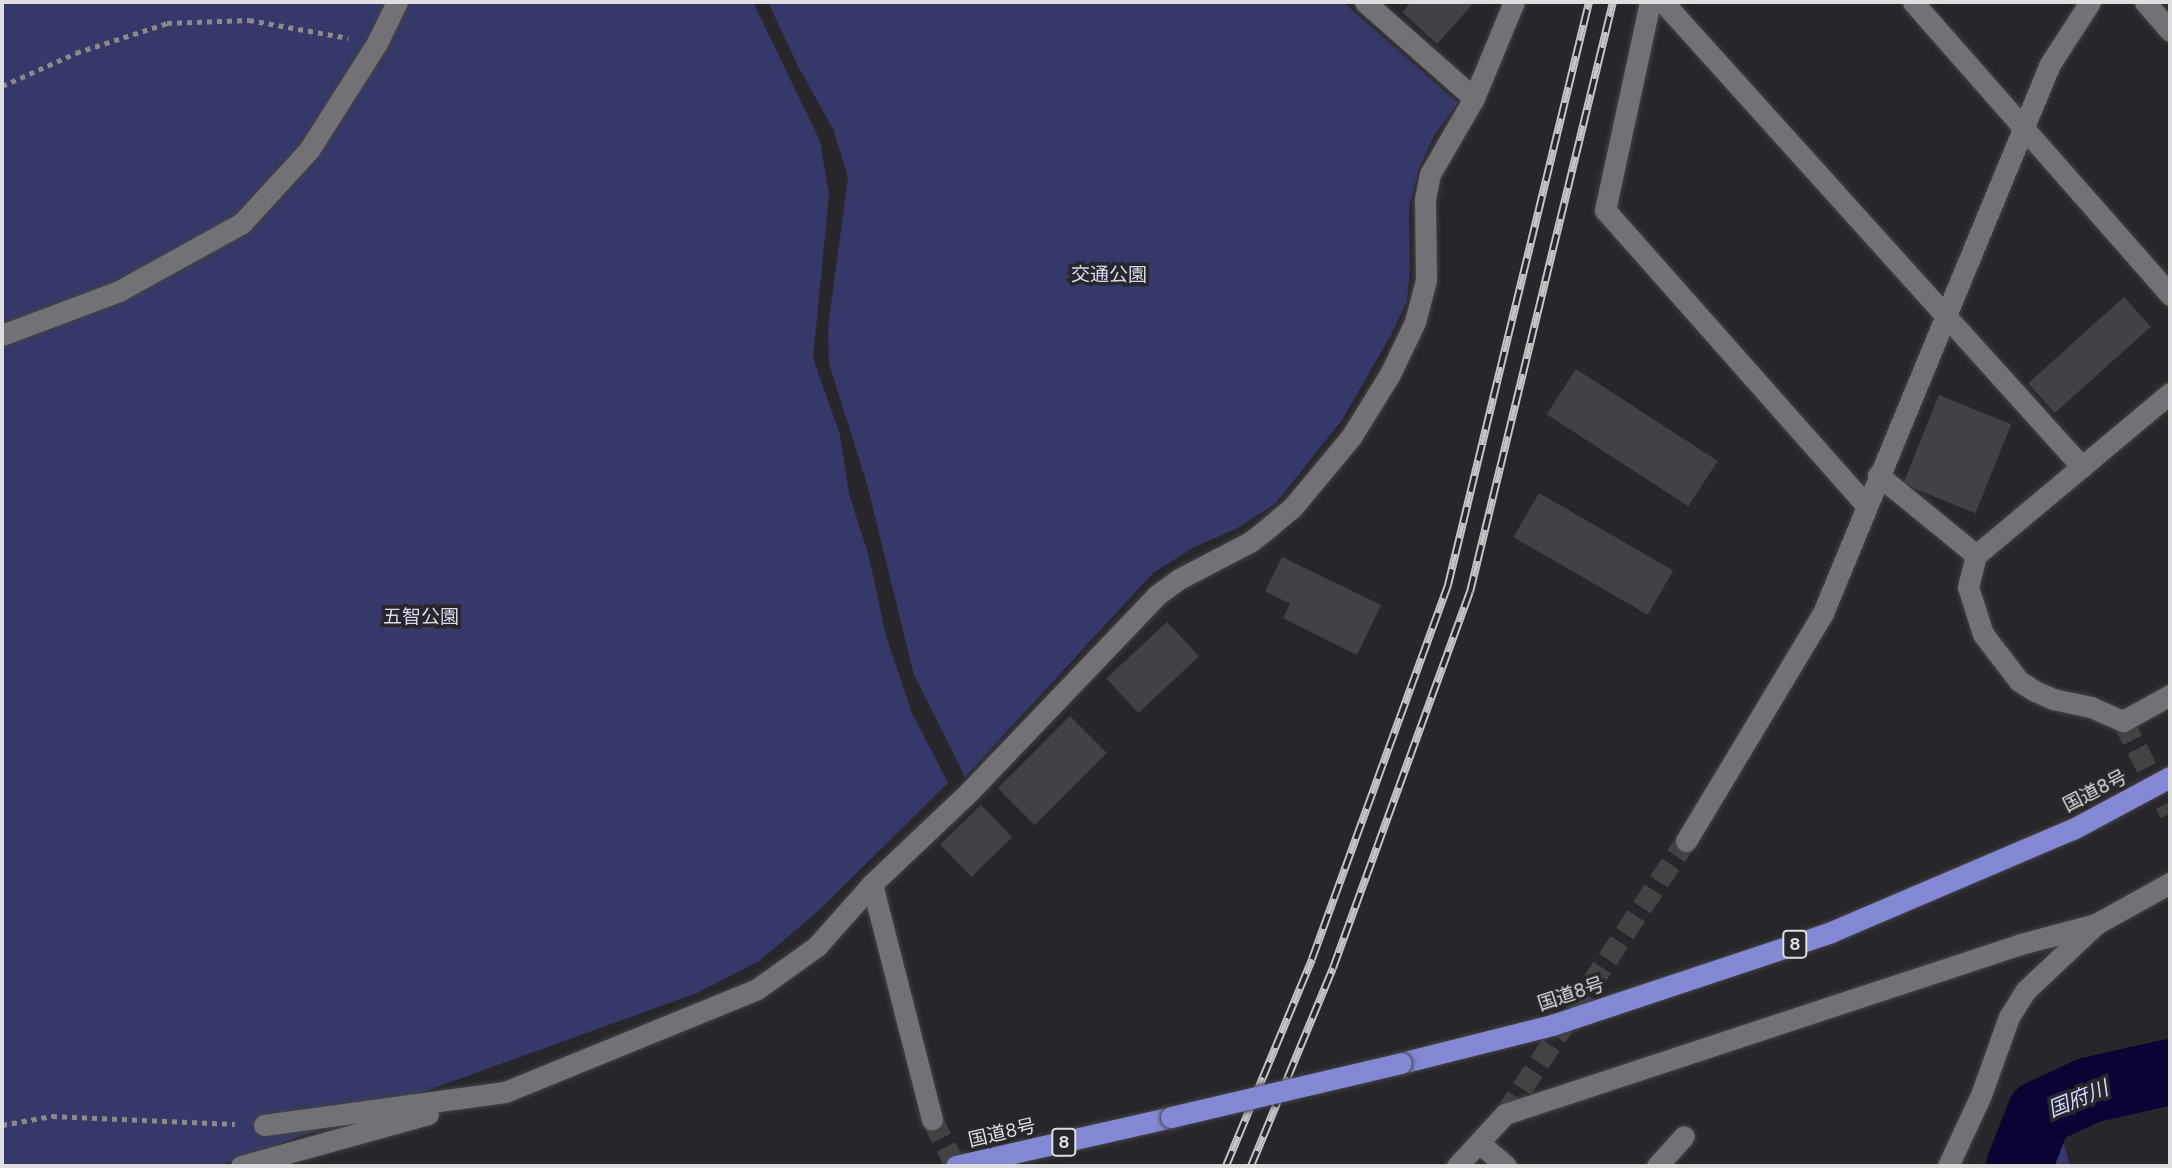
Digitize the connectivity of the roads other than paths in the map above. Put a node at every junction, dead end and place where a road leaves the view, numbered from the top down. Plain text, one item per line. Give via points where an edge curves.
1 (397, 2) edge
2 (1365, 2) edge
3 (1514, 2) edge
4 (1650, 2) edge
5 (1663, 2) edge
6 (1913, 2) edge
7 (2090, 2) edge
8 (2145, 2) edge
9 (2170, 31) edge
10 (1474, 98) junction
11 (2023, 127) junction
12 (2170, 295) edge
13 (1944, 316) junction
14 (2, 335) edge
15 (2170, 394) edge
16 (2082, 467) junction
17 (1878, 475) junction
18 (1866, 505) junction
19 (1976, 555) junction
20 (2170, 695) edge
21 (2170, 778) edge
22 (1686, 841) tunnel mouth
23 (2170, 883) edge
24 (872, 884) junction
25 (2096, 924) junction
26 (505, 1093) junction
27 (932, 1119) tunnel mouth
28 (264, 1125) road end
29 (1684, 1136) dead end
30 (1479, 1143) junction
31 (241, 1166) edge
32 (956, 1166) edge
33 (1457, 1166) edge
34 (1506, 1166) edge
35 (1657, 1166) edge
36 (1948, 1166) edge

1 - 14 street via 377,43 309,150 242,223 119,291
2 - 10 street
3 - 10 street
4 - 18 street via 1605,210
5 - 13 street
6 - 11 street
7 - 11 street via 2050,64
8 - 9 street
10 - 24 street via 1430,174 1425,198 1426,280 1415,322 1351,437 1292,508 1269,527 1157,595 969,792
11 - 12 street
11 - 13 street
13 - 16 street
13 - 17 street
15 - 16 street
16 - 19 street
17 - 18 street
17 - 19 street
18 - 22 street via 1823,612
19 - 20 street via 1968,587 1974,610 1983,634 2019,681 2053,699 2091,707 2123,721
21 - 32 highway, 国道8号 / 8, bridge via 2073,829 1831,932 1552,1025
23 - 25 street
24 - 26 street via 817,946 757,989
24 - 27 street
25 - 30 street via 2021,944 1505,1114
25 - 36 street via 2040,973 2009,1017 1981,1095
26 - 28 street
26 - 31 street
29 - 35 street
30 - 33 street
30 - 34 street

